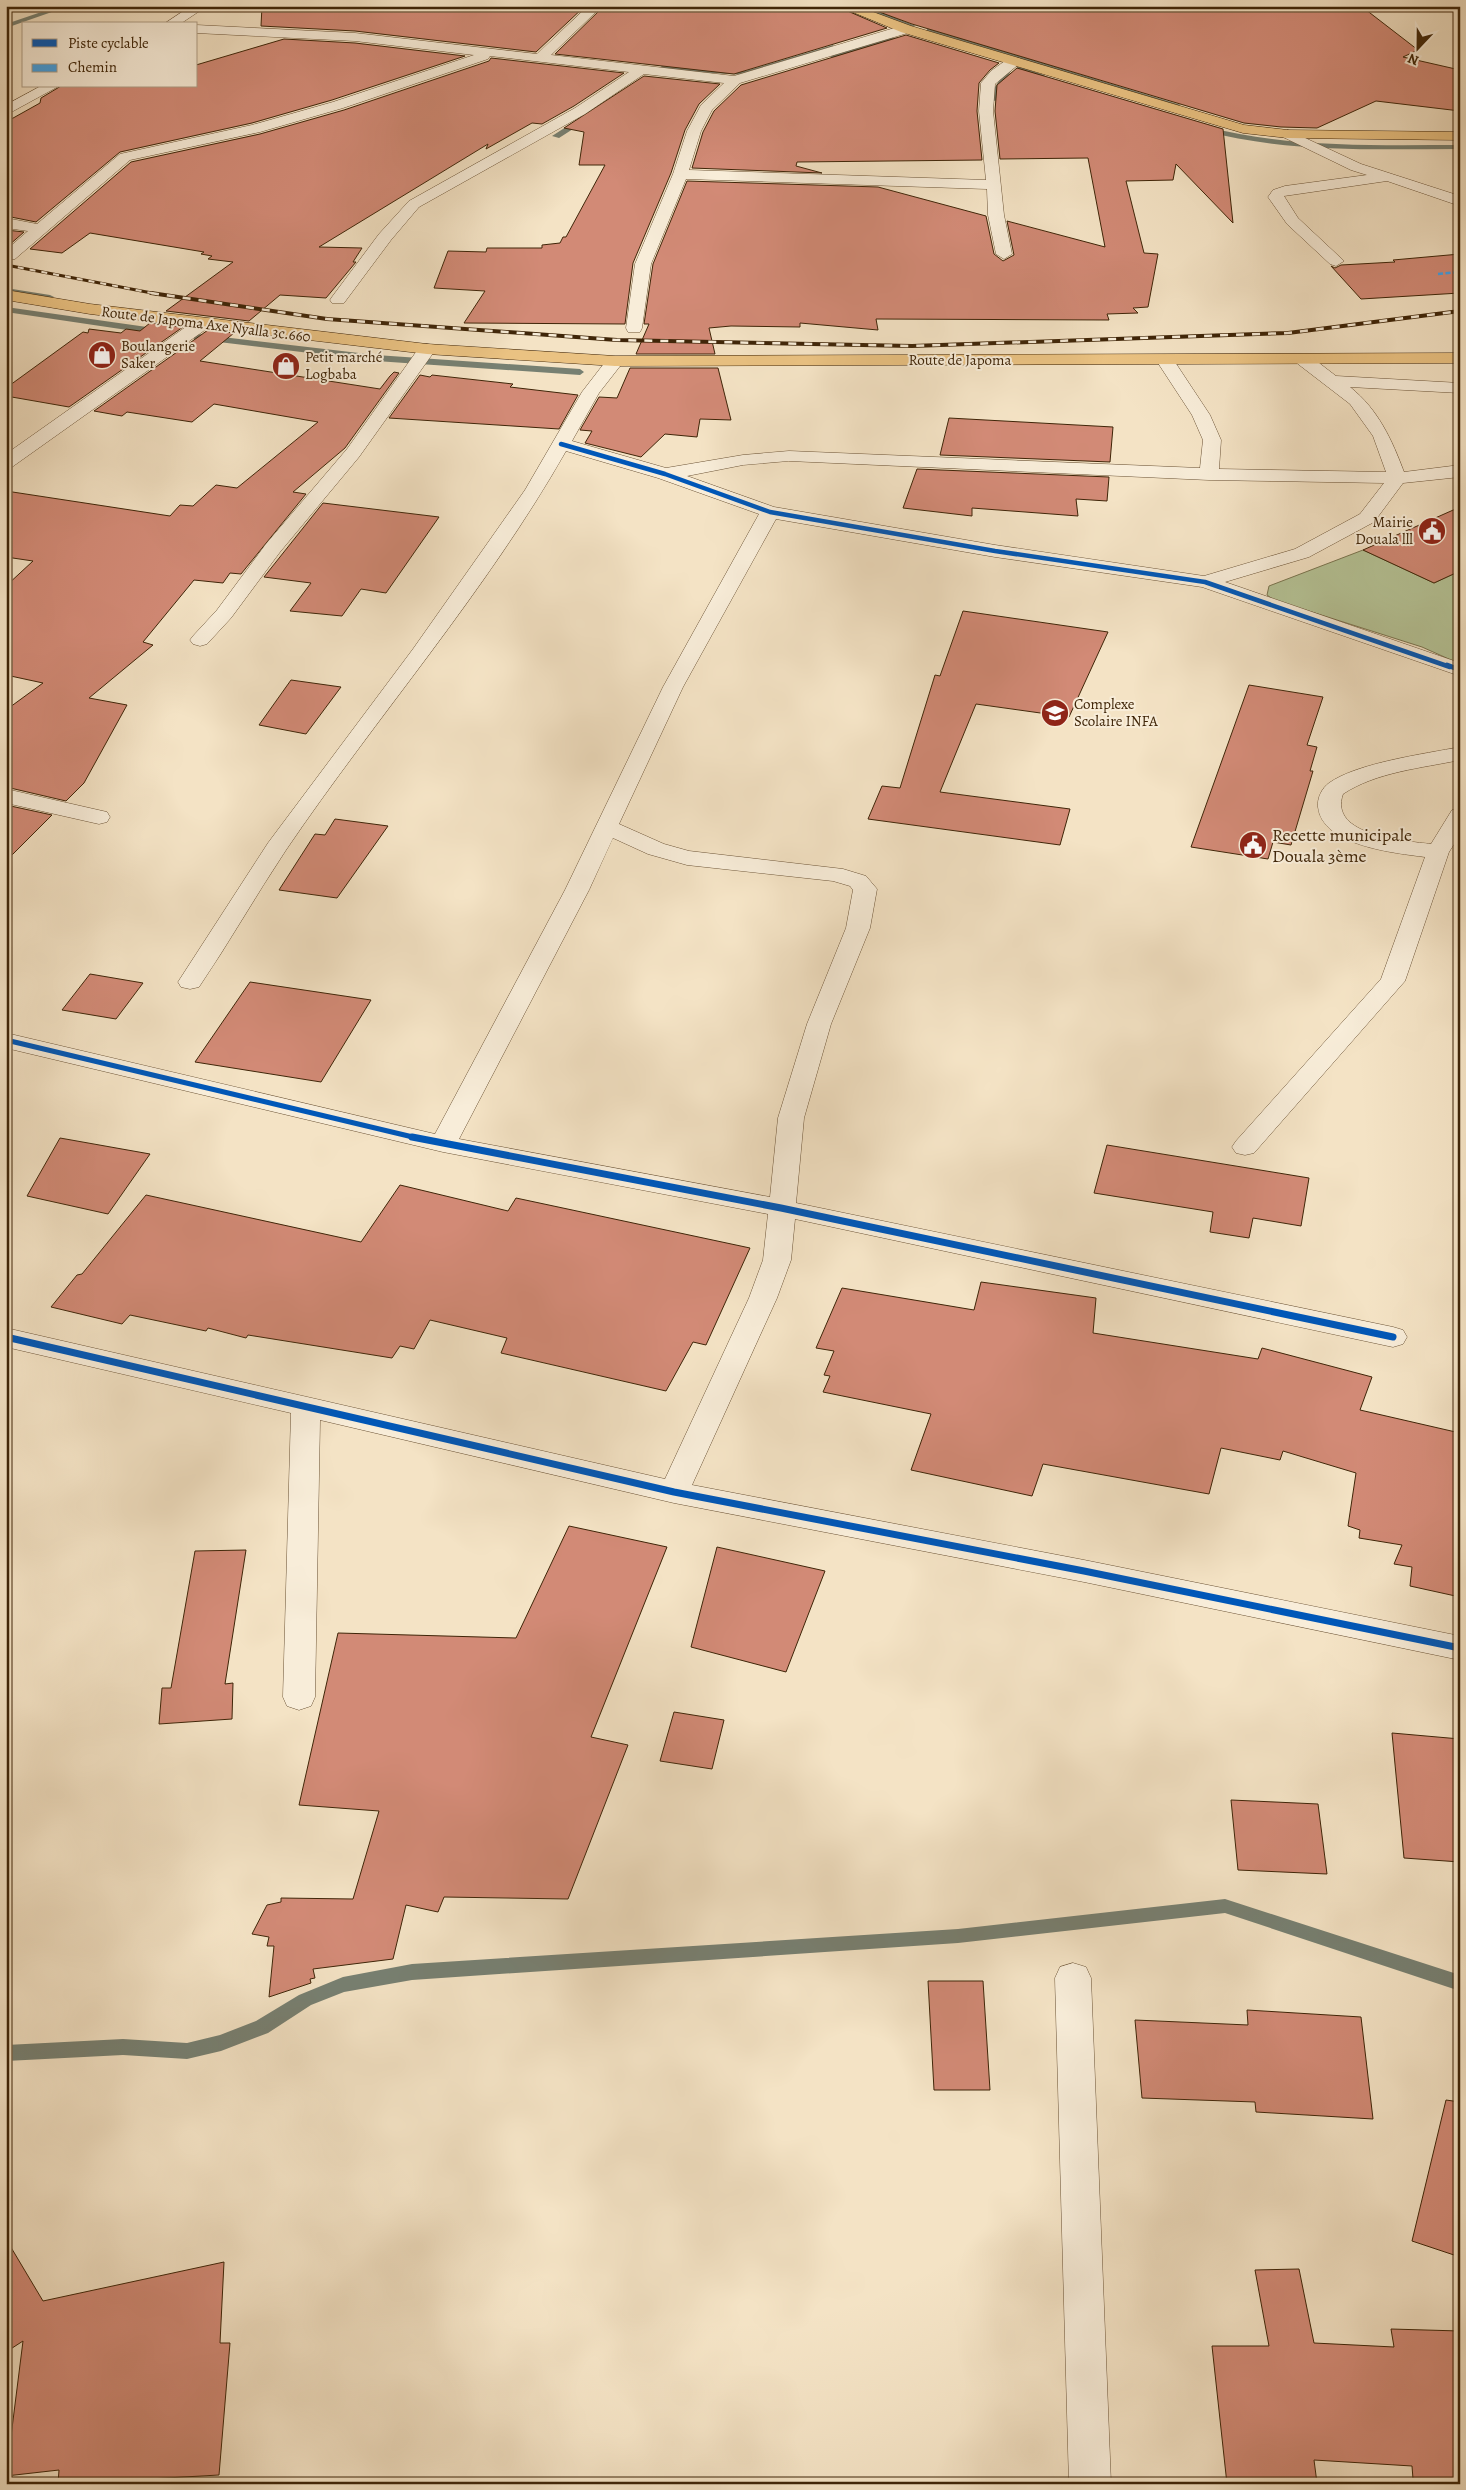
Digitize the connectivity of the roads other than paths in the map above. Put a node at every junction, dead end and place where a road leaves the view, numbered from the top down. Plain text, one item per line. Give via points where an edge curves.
1 (201, 6) edge
2 (596, 6) edge
3 (844, 6) edge
4 (173, 22) edge
5 (198, 29) edge
6 (906, 29) junction
7 (489, 54) junction
8 (539, 59) junction
9 (1014, 61) junction
10 (641, 70) junction
11 (735, 80) junction
12 (48, 88) edge
13 (6, 111) edge
14 (1288, 134) junction
15 (1460, 136) edge
16 (680, 174) junction
17 (1385, 177) junction
18 (993, 185) junction
19 (1460, 201) edge
20 (6, 223) edge
21 (42, 229) junction
22 (1004, 254) dead end
23 (9, 256) dead end
24 (1336, 261) dead end
25 (6, 296) edge
26 (338, 300) dead end
27 (203, 324) junction
28 (634, 328) dead end
29 (427, 349) junction
30 (1460, 358) edge
31 (1165, 360) junction
32 (1304, 360) junction
33 (615, 361) junction
34 (1332, 380) junction
35 (1460, 388) edge
36 (561, 444) junction
37 (6, 463) edge
38 (1460, 471) edge
39 (665, 474) junction
40 (1209, 474) junction
41 (1397, 478) junction
42 (770, 512) junction
43 (1205, 582) junction
44 (200, 640) dead end
45 (1460, 670) edge
46 (1460, 753) edge
47 (6, 796) edge
48 (1460, 815) edge
49 (99, 817) dead end
50 (607, 827) junction
51 (1438, 852) junction
52 (190, 982) dead end
53 (8, 1046) edge
54 (443, 1144) junction
55 (1245, 1148) dead end
56 (781, 1208) junction
57 (1393, 1336) dead end
58 (6, 1337) edge
59 (306, 1408) junction
60 (674, 1492) junction
61 (1460, 1648) edge
62 (299, 1697) dead end
63 (1073, 1978) dead end
64 (1090, 2484) edge

1 - 4 street
2 - 8 street
3 - 6 main road
5 - 7 street via 332,34
6 - 9 main road
6 - 11 street
7 - 8 street
7 - 21 street via 338,105 125,156
8 - 10 street
9 - 14 main road via 1221,124
9 - 18 street via 988,83 986,111
10 - 11 street
10 - 26 street via 580,111 414,204
11 - 16 street via 706,108 694,131
12 - 13 street
14 - 15 main road
14 - 17 street via 1356,167
16 - 18 street
16 - 28 street via 643,264
17 - 19 street
17 - 24 street via 1285,191 1276,196 1292,221
18 - 22 street
20 - 21 street
21 - 23 street
25 - 27 main road, Route de Japoma Axe Nyalla 3c.660
27 - 29 main road, Route de Japoma Axe Nyalla 3c.660
27 - 37 street
29 - 33 main road, Route de Japoma Axe Nyalla 3c.660
29 - 44 street via 353,453
30 - 32 main road, Route de Japoma
31 - 32 main road, Route de Japoma
31 - 33 main road, Route de Japoma
31 - 40 street via 1201,415 1212,440
32 - 34 street
33 - 36 street via 591,392
34 - 35 street
34 - 41 street via 1356,400 1382,436
36 - 39 street
36 - 52 street via 528,499 420,653 276,848
38 - 41 street
39 - 40 street via 743,460 789,456
39 - 42 street
40 - 41 street
41 - 43 street via 1367,518 1302,553
42 - 43 street via 996,551
42 - 50 street via 673,687
43 - 45 street
46 - 51 street via 1354,779 1334,789 1328,804 1332,820 1351,834 1386,844
47 - 49 street
48 - 51 street
50 - 54 street
50 - 56 street via 656,849 687,858 836,874 858,881 865,888 858,928 819,1024 791,1118
51 - 55 street via 1393,981
53 - 54 street
54 - 56 street
56 - 57 street
56 - 60 street via 778,1260
58 - 59 street
59 - 60 street
59 - 62 street
60 - 61 street
63 - 64 street

